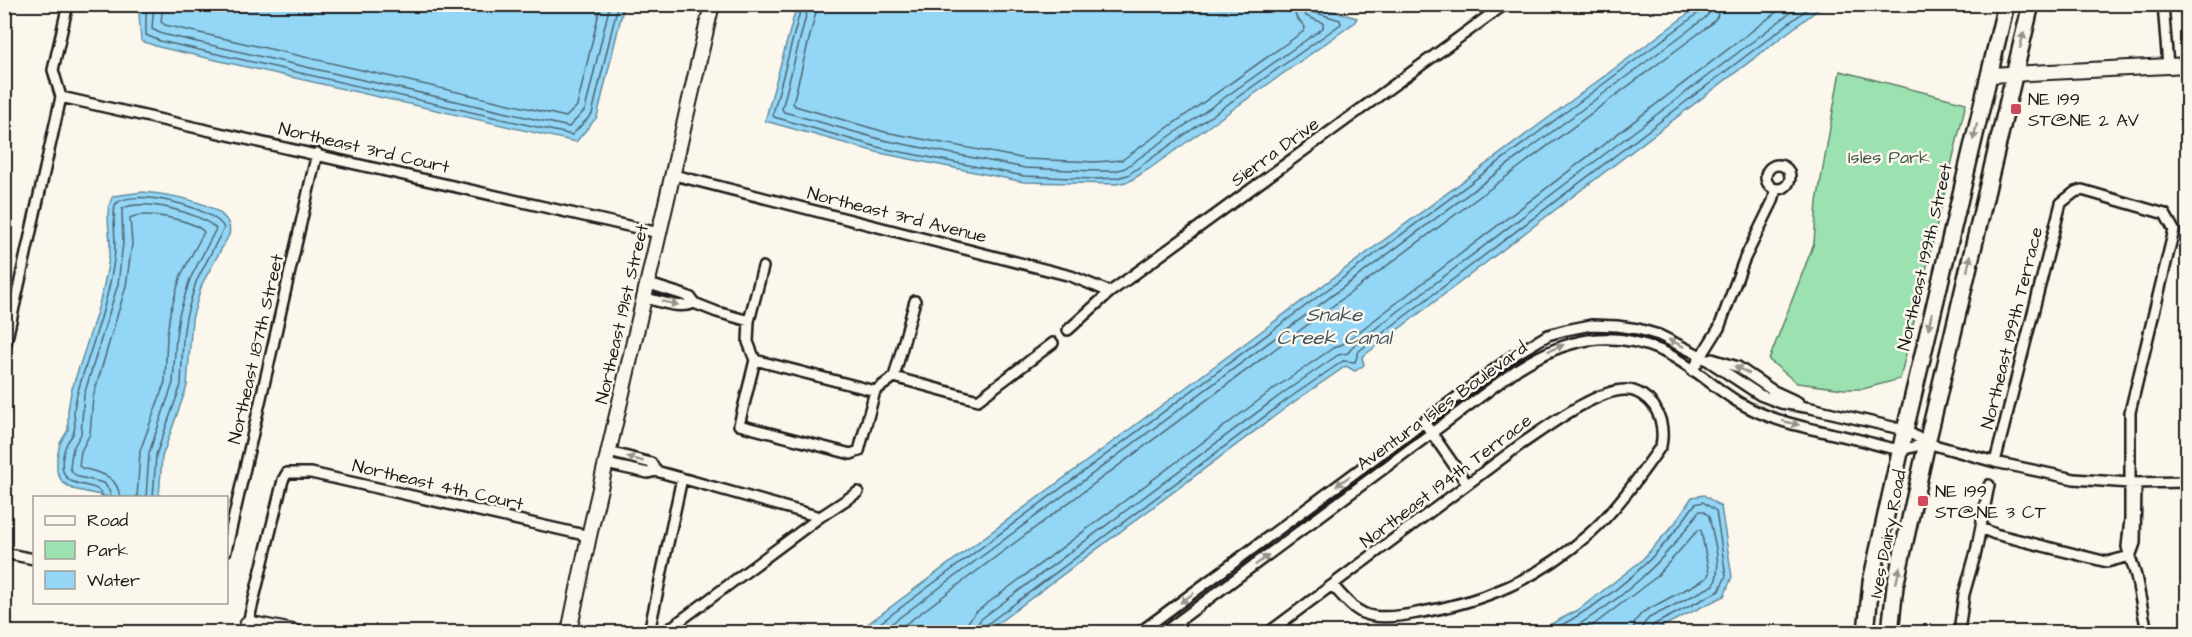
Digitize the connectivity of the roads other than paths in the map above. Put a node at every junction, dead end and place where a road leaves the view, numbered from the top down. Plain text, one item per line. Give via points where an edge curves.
1 (68, 4) edge
2 (712, 4) edge
3 (1505, 4) edge
4 (2006, 4) edge
5 (2031, 4) edge
6 (2163, 4) edge
7 (2187, 65) edge
8 (2168, 66) junction
9 (1989, 75) junction
10 (2013, 75) junction
11 (61, 97) junction
12 (317, 153) junction
13 (674, 175) junction
14 (1776, 189) dead end
15 (659, 233) junction
16 (763, 267) dead end
17 (649, 284) junction
18 (1110, 292) junction
19 (645, 298) junction
20 (915, 301) dead end
21 (694, 303) junction
22 (749, 321) junction
23 (1068, 330) dead end
24 (1053, 343) dead end
25 (4, 352) edge
26 (1701, 356) junction
27 (755, 360) junction
28 (1692, 371) junction
29 (894, 377) junction
30 (875, 391) junction
31 (1424, 422) junction
32 (1905, 430) junction
33 (1432, 433) junction
34 (1927, 443) junction
35 (1901, 449) junction
36 (608, 458) junction
37 (1995, 462) junction
38 (682, 478) junction
39 (2187, 482) edge
40 (2133, 483) junction
41 (1467, 484) junction
42 (1989, 485) dead end
43 (858, 492) dead end
44 (820, 517) junction
45 (1981, 528) junction
46 (589, 537) junction
47 (228, 542) edge
48 (4, 553) edge
49 (2130, 556) junction
50 (33, 559) edge
51 (1333, 586) junction
52 (247, 628) edge
53 (294, 633) edge
54 (569, 633) edge
55 (649, 633) edge
56 (665, 633) edge
57 (1140, 633) edge
58 (1164, 633) edge
59 (1269, 633) edge
60 (1866, 633) edge
61 (1890, 633) edge
62 (1959, 633) edge
63 (2147, 633) edge

1 - 11 street via 53,70
2 - 13 street, Northeast 191st Street
3 - 18 street, Sierra Drive
4 - 9 main road, Northeast 199th Street
10 -> 5 main road
6 - 8 street
7 - 8 street
8 - 10 street
9 - 10 street
9 -> 32 main road, Northeast 199th Street
34 -> 10 main road
11 - 12 street, Northeast 3rd Court
11 - 25 street
12 - 15 street, Northeast 3rd Court
12 - 47 street, Northeast 187th Street
13 - 15 street, Northeast 191st Street
13 - 18 street, Northeast 3rd Avenue via 1071,276
14 - 26 street via 1719,328
15 - 17 street, Northeast 191st Street
16 - 22 street
17 - 19 street, Northeast 191st Street
17 - 21 street via 684,295
18 - 23 street, Sierra Drive
19 -> 21 street via 680,305
19 - 36 street, Northeast 191st Street
20 - 29 street
21 - 22 street
22 - 27 street via 747,342
24 - 29 street via 978,400
26 - 28 street
26 -> 31 street, Aventura Isles Boulevard via 1638,329 1592,325 1566,330 1531,344
32 -> 26 street, Aventura Isles Boulevard via 1782,403 1760,395
27 - 30 street
27 - 30 street via 739,425 851,454 859,451
33 -> 28 street, Aventura Isles Boulevard via 1541,354 1569,343 1613,339 1640,344 1662,351
28 -> 35 street, Aventura Isles Boulevard via 1737,402 1765,415
29 - 30 street
31 - 33 street
31 -> 57 street, Aventura Isles Boulevard
32 - 34 street, Aventura Isles Boulevard
32 - 35 main road, Northeast 199th Street
33 - 41 street
58 -> 33 street, Aventura Isles Boulevard
34 - 35 street, Aventura Isles Boulevard
34 - 37 street
61 -> 34 main road, Ives Dairy Road via 1895,586
35 - 60 main road, Ives Dairy Road via 1871,582
36 - 38 street via 651,463 656,471
36 - 46 street, Northeast 191st Street
37 - 40 street via 2074,479
37 - 40 street, Northeast 199th Terrace via 2061,203 2082,190 2164,214 2174,230 2130,412
38 - 44 street
38 - 55 street
39 - 40 street
40 - 49 street via 2134,543
41 - 51 street, Northeast 194th Terrace
41 - 51 street, Northeast 194th Terrace via 1550,424 1615,391 1642,395 1661,418 1661,446 1614,509 1588,535 1523,582 1445,608 1378,616 1363,613
42 - 45 street
43 - 44 street
44 - 56 street
45 - 49 street via 2107,562
45 - 62 street via 1964,594
46 - 52 street, Northeast 4th Court via 311,473 287,473
46 - 54 street, Northeast 191st Street
48 - 50 street
49 - 63 street
51 - 59 street, Northeast 194th Terrace
52 - 53 street

